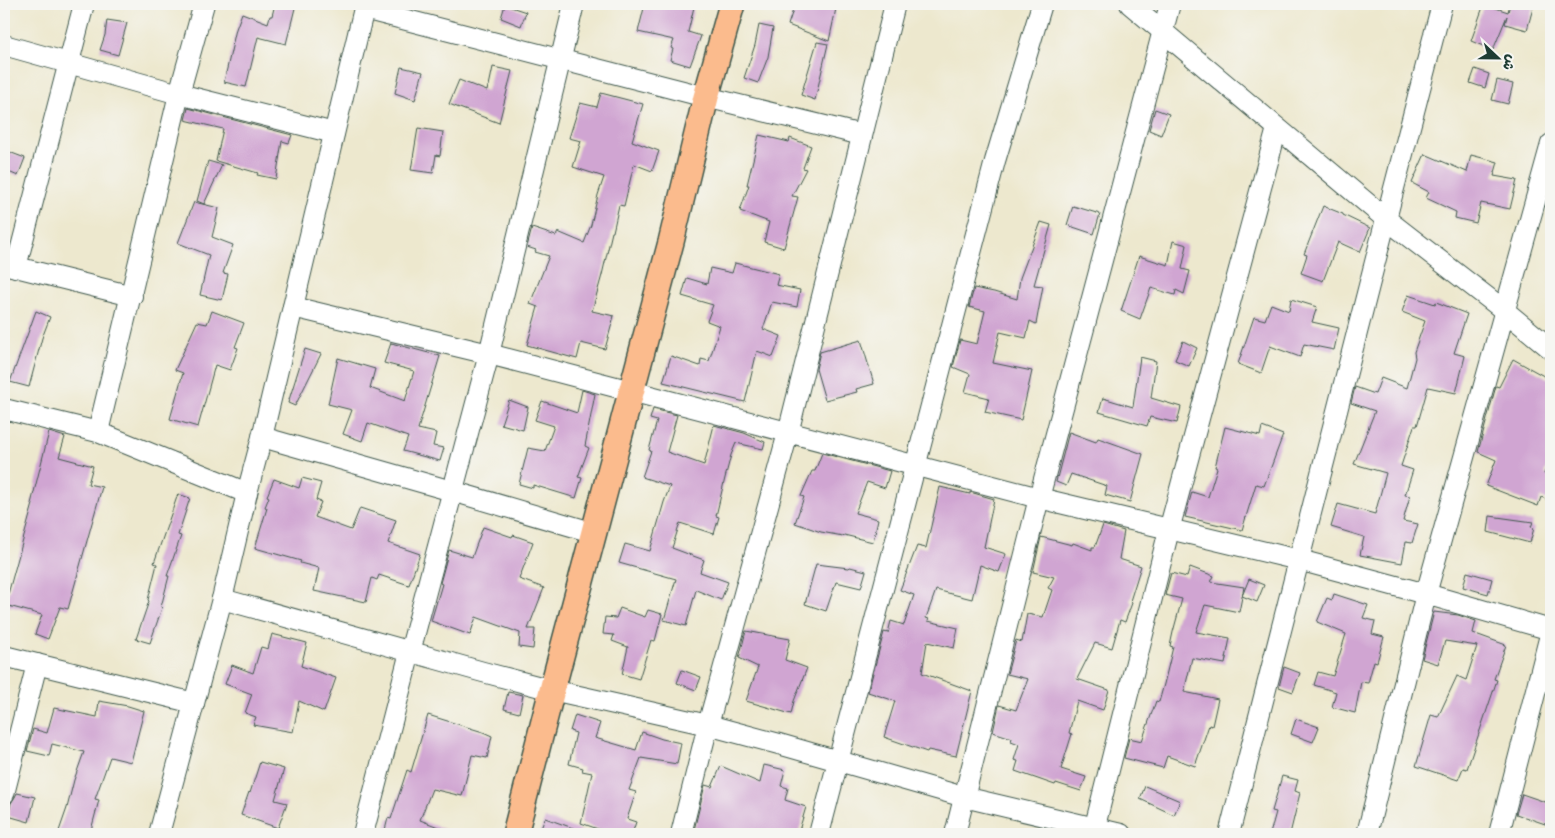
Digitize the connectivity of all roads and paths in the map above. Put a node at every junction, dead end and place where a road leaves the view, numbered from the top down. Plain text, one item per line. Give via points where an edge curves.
1 (84, 4) edge
2 (204, 4) edge
3 (574, 4) edge
4 (732, 4) edge
5 (895, 4) edge
6 (1042, 4) edge
7 (1130, 4) edge
8 (1170, 4) edge
9 (1442, 4) edge
10 (365, 7) edge
11 (1163, 31) junction
12 (4, 46) edge
13 (560, 59) junction
14 (68, 63) junction
15 (179, 94) junction
16 (706, 97) junction
17 (1277, 128) junction
18 (334, 133) junction
19 (862, 135) junction
20 (1551, 144) edge
21 (1386, 219) junction
22 (10, 265) edge
23 (132, 296) junction
24 (293, 307) junction
25 (1505, 311) junction
26 (1551, 349) edge
27 (489, 354) junction
28 (632, 391) junction
29 (4, 409) edge
30 (98, 432) junction
31 (788, 433) junction
32 (262, 437) junction
33 (915, 465) junction
34 (452, 491) junction
35 (247, 493) junction
36 (1039, 498) junction
37 (1169, 530) junction
38 (595, 533) junction
39 (1299, 560) junction
40 (1426, 594) junction
41 (222, 599) junction
42 (1551, 631) edge
43 (410, 652) junction
44 (4, 656) edge
45 (37, 664) junction
46 (552, 690) junction
47 (194, 703) junction
48 (708, 725) junction
49 (839, 762) junction
50 (4, 794) edge
51 (964, 797) junction
52 (1094, 831) edge
53 (159, 834) edge
54 (363, 834) edge
55 (515, 834) edge
56 (681, 834) edge
57 (820, 834) edge
58 (955, 834) edge
59 (1121, 834) edge
60 (1229, 834) edge
61 (1367, 834) edge
62 (1499, 834) edge

1 - 14 street
2 - 15 street
3 - 13 street
4 - 16 main road
5 - 19 street
6 - 33 street via 995,161
7 - 11 street
8 - 11 street
9 - 21 street
10 - 13 street
10 - 18 street
11 - 17 street
11 - 36 street
12 - 14 street
13 - 16 street
13 - 27 street
14 - 15 street
14 - 22 street
15 - 18 street
15 - 23 street
16 - 19 street
16 - 28 main road
17 - 21 street
17 - 37 street
18 - 24 street
19 - 31 street
20 - 25 street
21 - 25 street
21 - 39 street
22 - 23 street
23 - 30 street
24 - 27 street
24 - 32 street
25 - 26 street
25 - 40 street
27 - 28 street
27 - 34 street
28 - 31 street
28 - 38 main road
29 - 30 street
30 - 35 street
31 - 33 street
31 - 48 street
32 - 34 street
32 - 35 street
33 - 36 street
33 - 49 street
34 - 38 street
34 - 43 street
35 - 41 street
36 - 37 street
36 - 51 street
37 - 39 street
37 - 52 street
38 - 46 main road
39 - 40 street
39 - 60 street
40 - 42 street
40 - 61 street
41 - 43 street
41 - 47 street
42 - 62 street
43 - 46 street
43 - 54 street
44 - 45 street
45 - 47 street
45 - 50 street
46 - 48 street
46 - 55 main road
47 - 53 street
48 - 49 street
48 - 56 street
49 - 51 street
49 - 57 street
51 - 52 street
51 - 58 street
52 - 59 street

